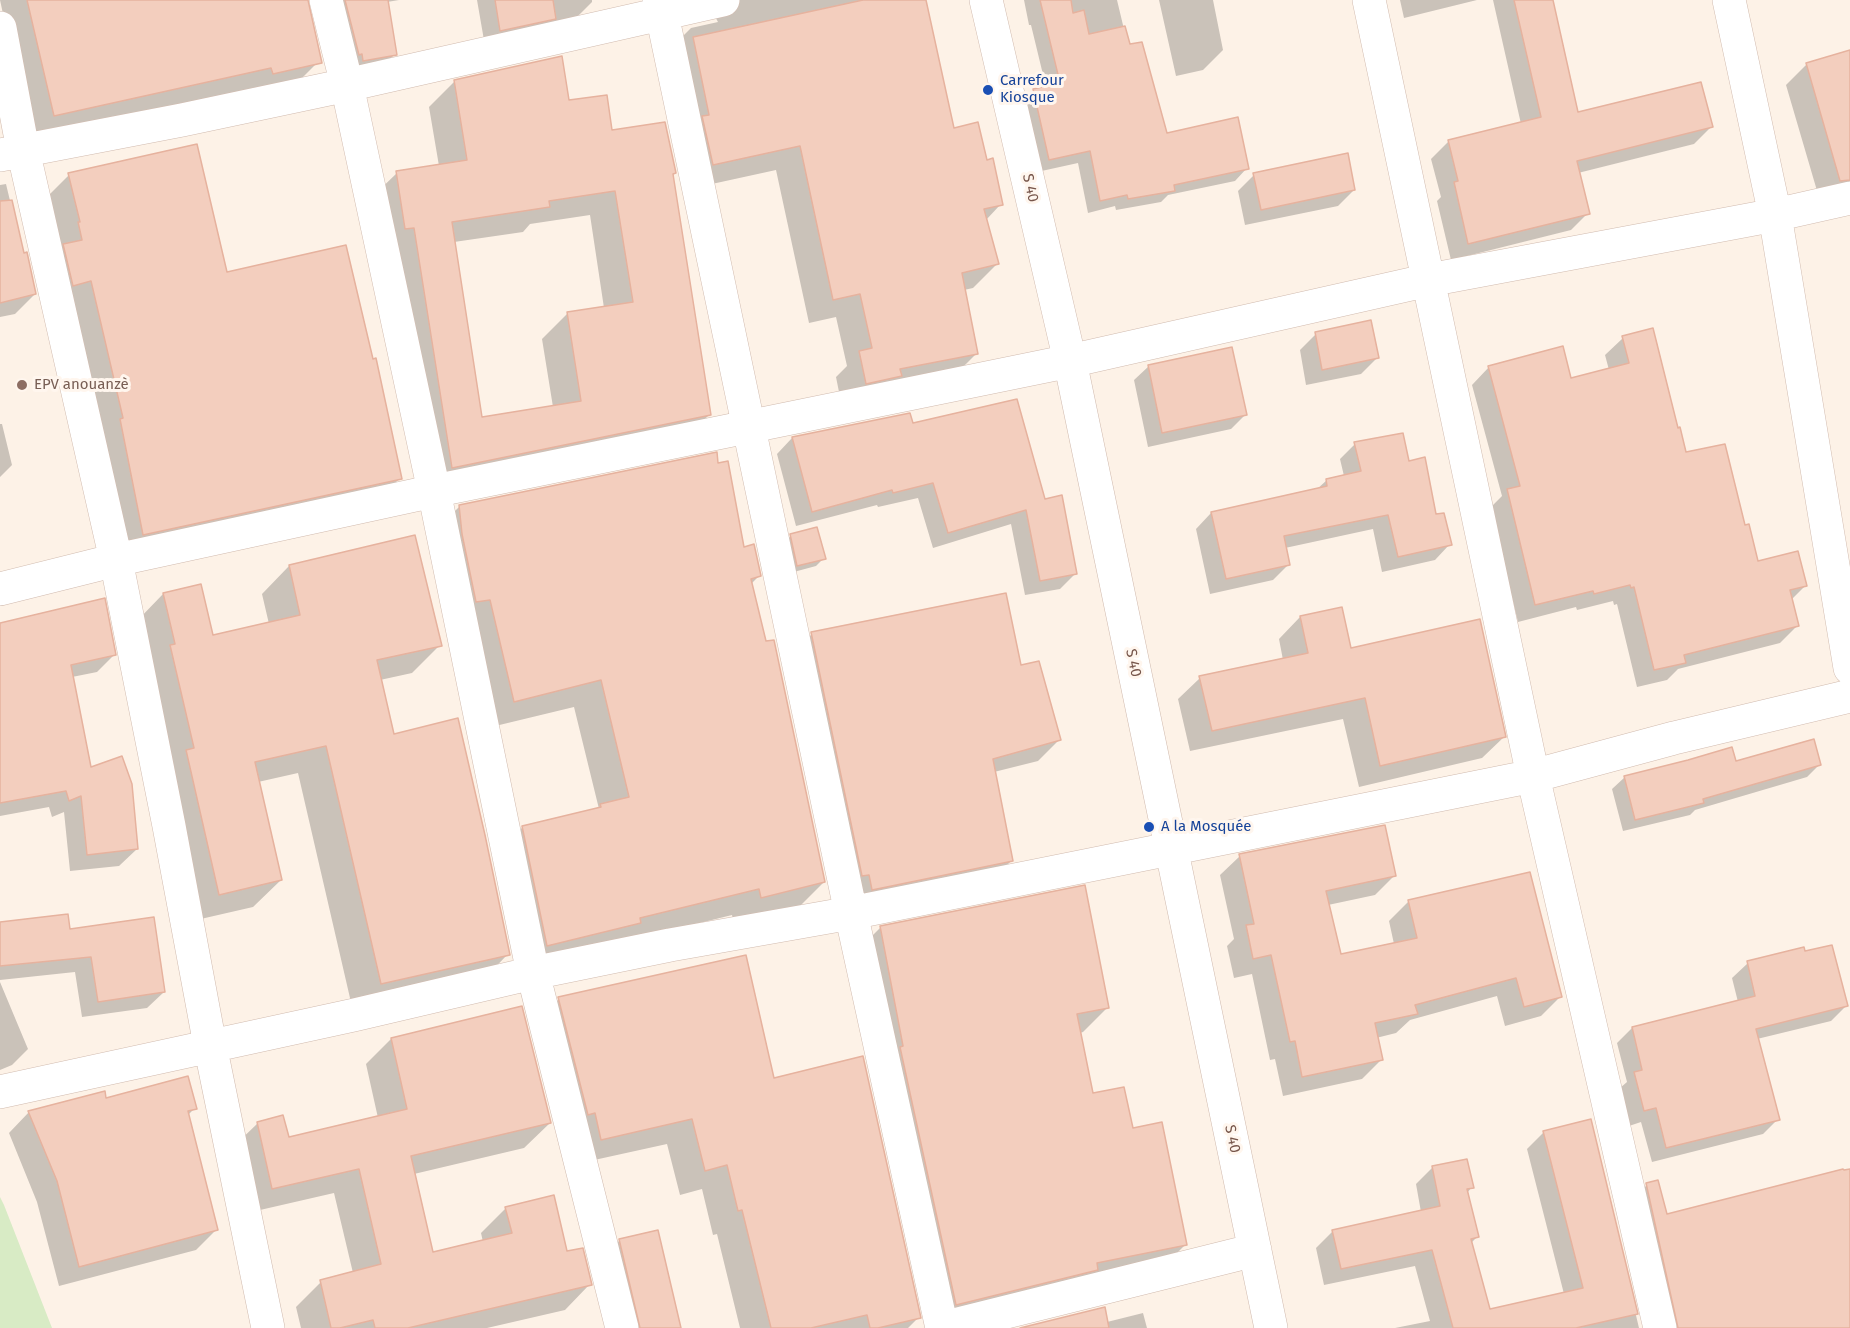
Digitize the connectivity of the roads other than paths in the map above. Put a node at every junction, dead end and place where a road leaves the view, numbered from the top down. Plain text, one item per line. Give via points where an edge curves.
1 (326, 0) edge
2 (723, 0) edge
3 (986, 0) edge
4 (1369, 0) edge
5 (1729, 0) edge
6 (660, 7) edge
7 (0, 28) edge
8 (346, 85) junction
9 (11, 152) edge
10 (1850, 198) edge
11 (1775, 215) junction
12 (1429, 280) junction
13 (1070, 361) junction
14 (749, 428) junction
15 (434, 491) junction
16 (116, 560) junction
17 (0, 589) edge
18 (1850, 668) edge
19 (1850, 696) edge
20 (1533, 776) junction
21 (1171, 849) junction
22 (851, 913) junction
23 (533, 973) junction
24 (210, 1045) junction
25 (0, 1092) edge
26 (1255, 1250) junction
27 (268, 1328) edge
28 (622, 1328) edge
29 (942, 1328) edge
30 (1271, 1328) edge
31 (1660, 1328) edge

1 - 8 street
2 - 6 street
3 - 13 street, S 40
4 - 12 street
5 - 11 street
6 - 8 street
6 - 14 street
7 - 9 street
8 - 9 street
8 - 15 street
9 - 16 street
10 - 11 street
11 - 12 street
11 - 18 street
12 - 13 street
12 - 20 street
13 - 14 street
13 - 21 street, S 40
14 - 15 street
14 - 22 street
15 - 16 street
15 - 23 street
16 - 17 street
16 - 24 street
19 - 20 street
20 - 21 street
20 - 31 street
21 - 22 street
21 - 26 street, S 40
22 - 23 street
22 - 29 street
23 - 24 street
23 - 28 street
24 - 25 street
24 - 27 street
26 - 29 street
26 - 30 street, S 40

